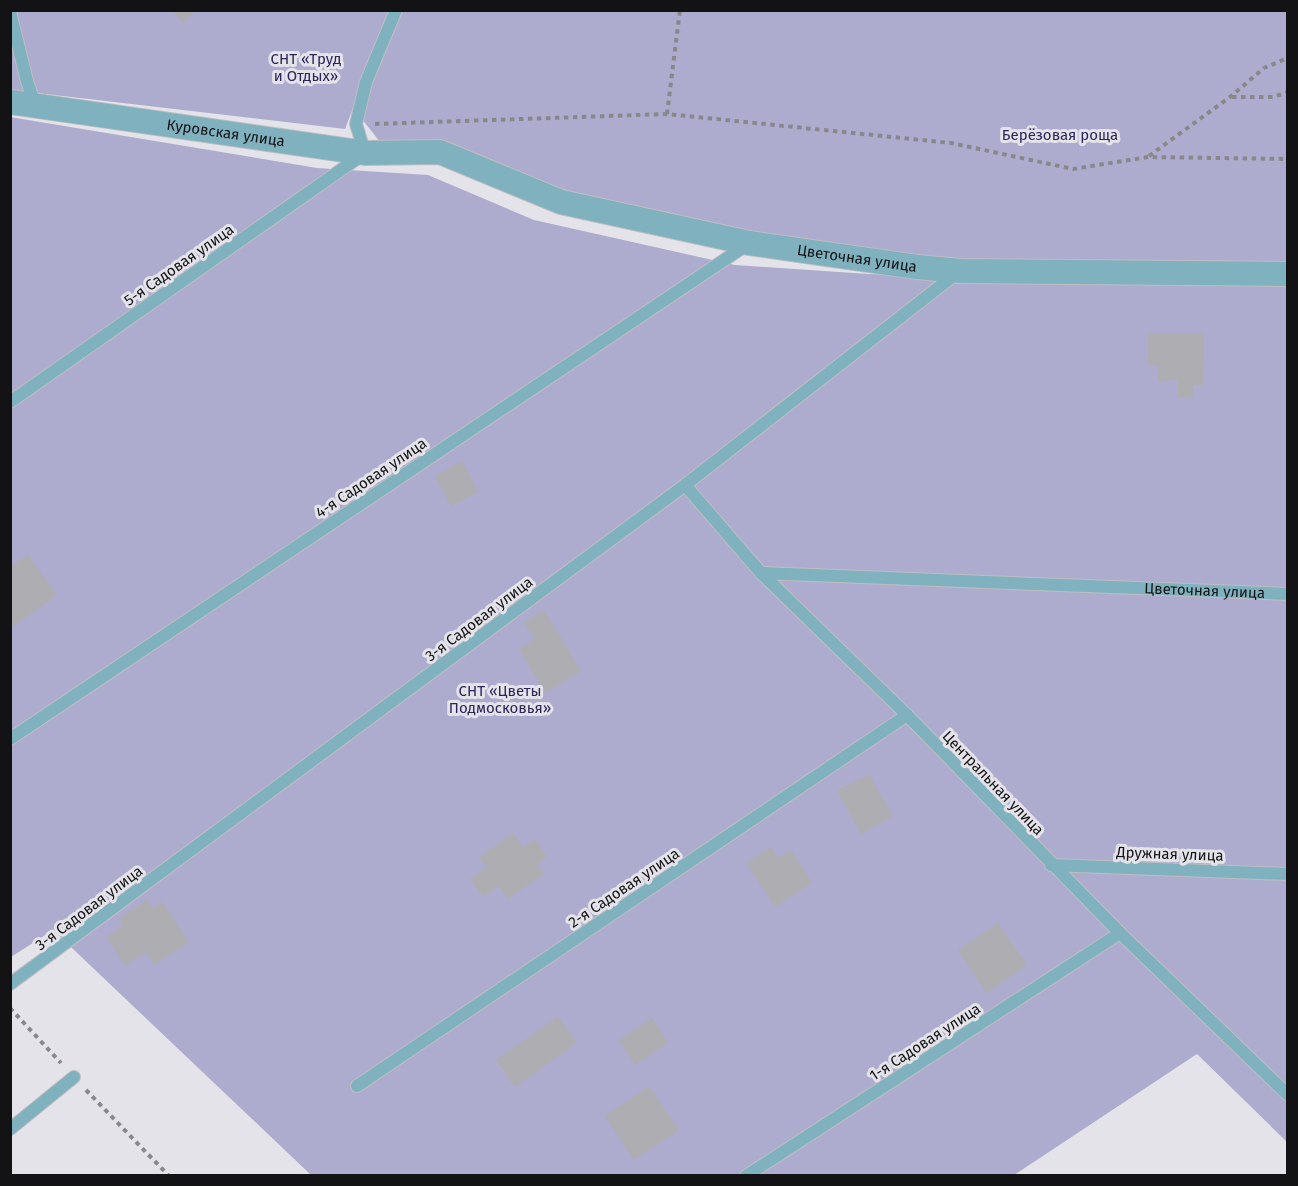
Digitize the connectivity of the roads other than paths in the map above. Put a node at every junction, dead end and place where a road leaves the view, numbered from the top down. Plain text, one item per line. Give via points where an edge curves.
1 (396, 10) edge
2 (10, 12) edge
3 (10, 102) edge
4 (35, 105) junction
5 (440, 152) joint
6 (365, 153) junction
7 (749, 243) junction
8 (961, 271) junction
9 (1287, 274) edge
10 (10, 402) edge
11 (685, 485) junction
12 (761, 573) junction
13 (1287, 594) edge
14 (907, 715) junction
15 (10, 739) edge
16 (1051, 865) junction
17 (1287, 874) edge
18 (1120, 933) junction
19 (10, 984) edge
20 (74, 1077) dead end
21 (357, 1086) dead end
22 (1287, 1095) edge
23 (10, 1129) edge
24 (746, 1176) edge

1 - 6 lane via 366,82 356,124
2 - 4 lane
3 - 4 street, Куровская улица
4 - 6 street, Куровская улица
5 - 6 street, Куровская улица
5 - 7 street, Цветочная улица via 561,202
6 - 10 lane, 5-я Садовая улица
7 - 8 street, Цветочная улица
7 - 15 lane, 4-я Садовая улица
8 - 9 street, Цветочная улица
8 - 11 lane, 3-я Садовая улица
11 - 12 lane, Центральная улица
11 - 19 lane, 3-я Садовая улица
12 - 13 lane, Цветочная улица
12 - 14 lane, Центральная улица
14 - 16 lane, Центральная улица
14 - 21 lane, 2-я Садовая улица
16 - 17 lane, Дружная улица
16 - 18 lane, Центральная улица
18 - 22 lane, Центральная улица
18 - 24 lane, 1-я Садовая улица
20 - 23 lane

